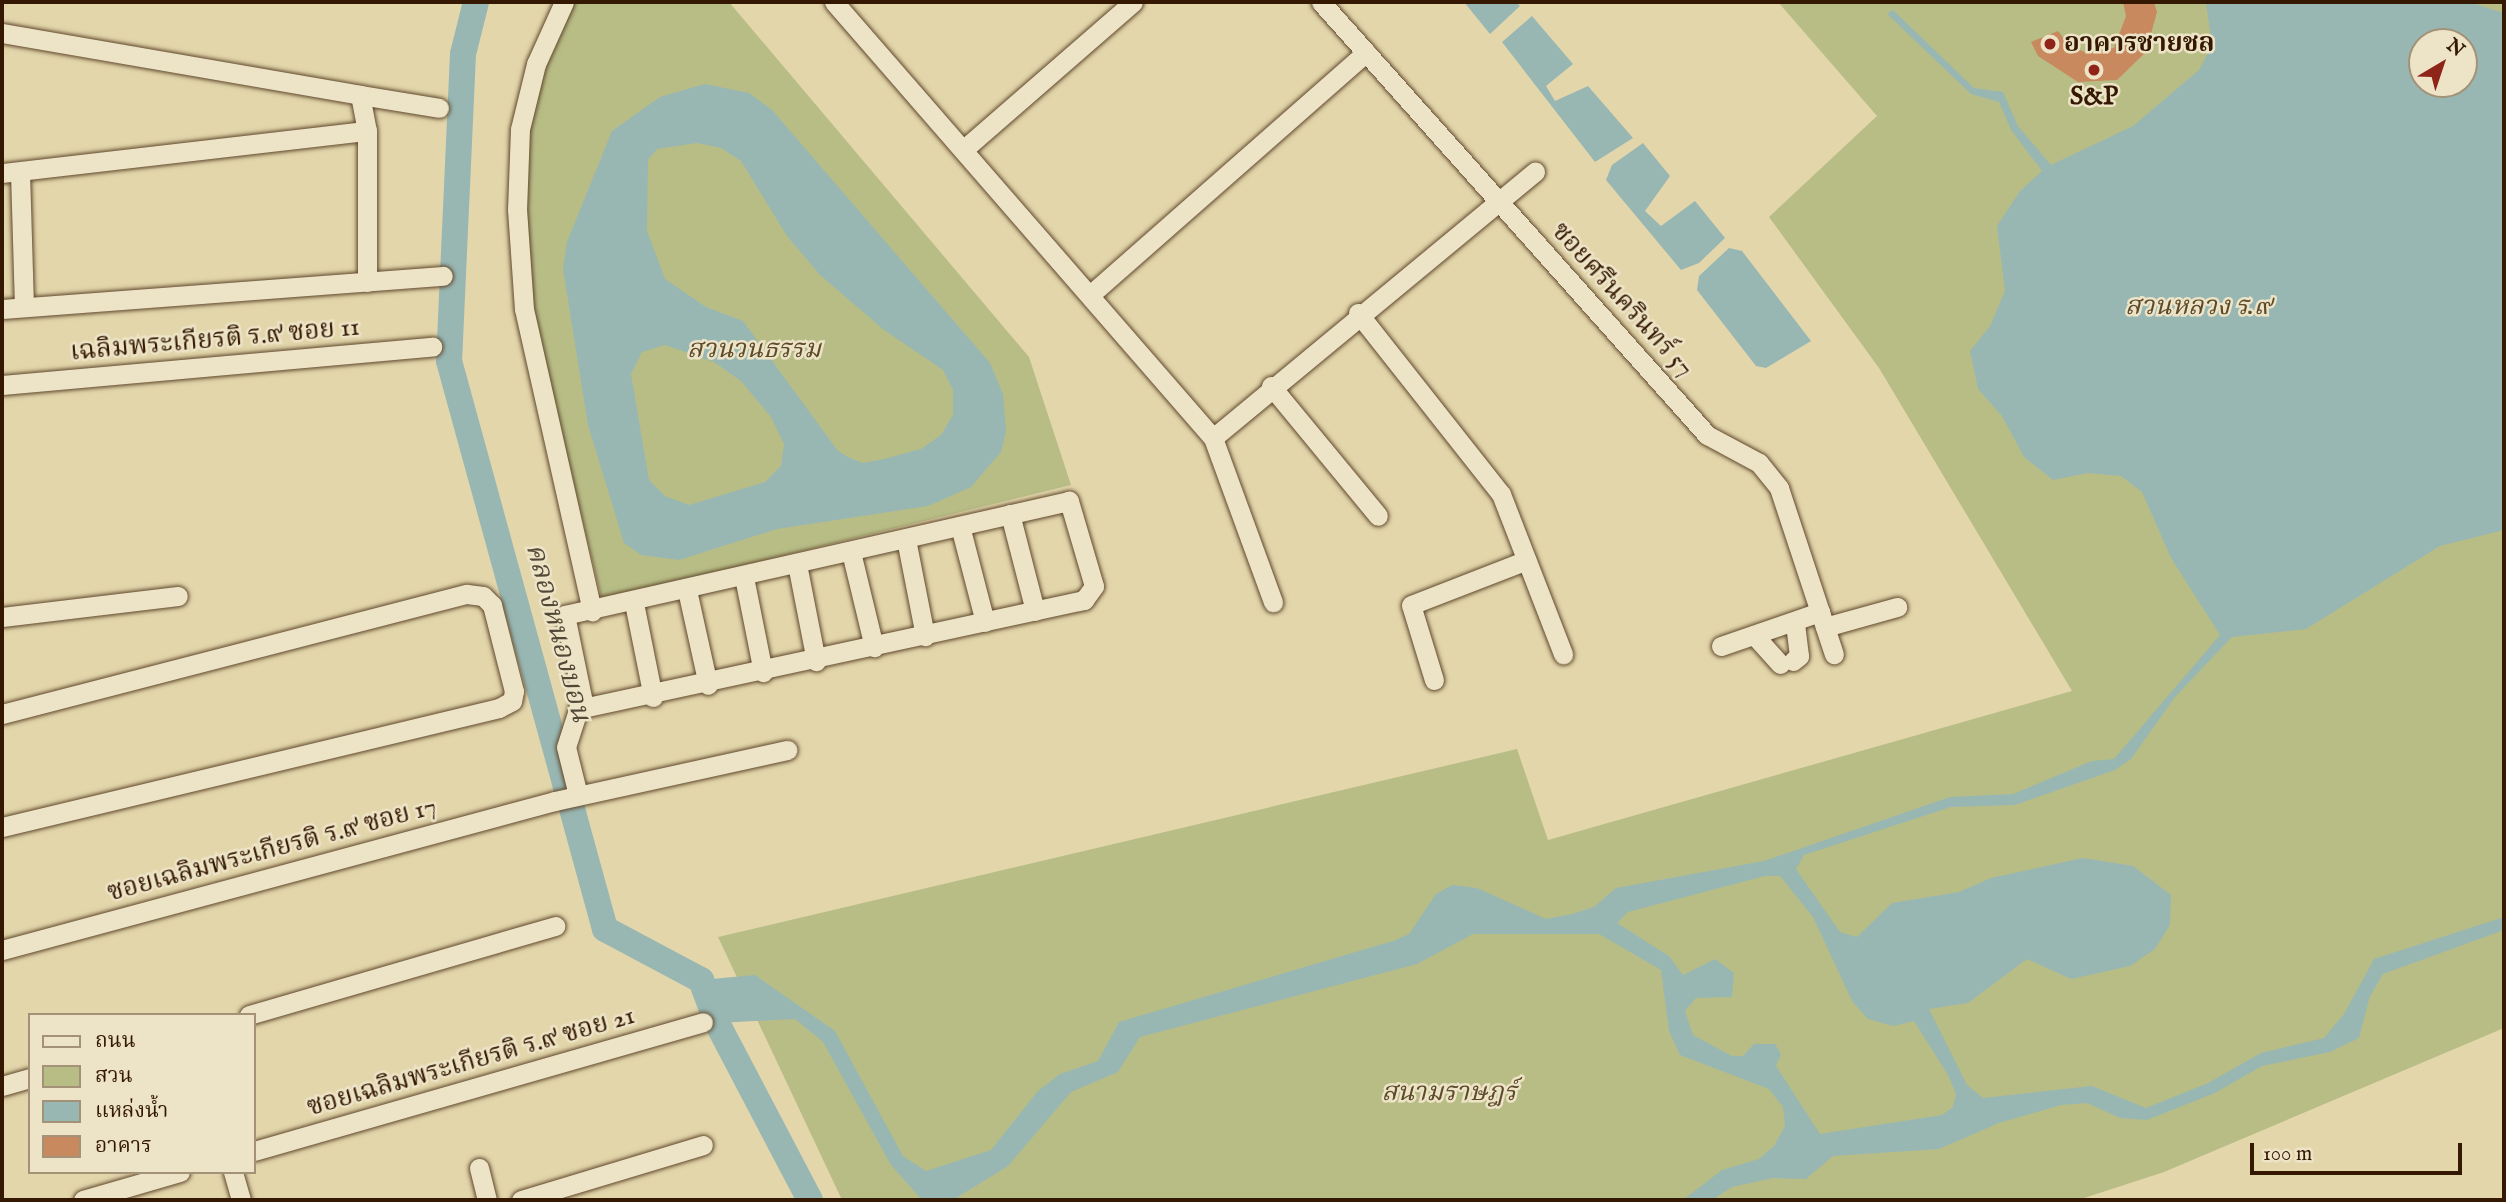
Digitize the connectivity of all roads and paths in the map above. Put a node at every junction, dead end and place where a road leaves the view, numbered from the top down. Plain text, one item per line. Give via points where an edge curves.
1 (564, 2) edge
2 (834, 2) edge
3 (1133, 2) edge
4 (1321, 2) edge
5 (2, 33) edge
6 (1366, 52) junction
7 (360, 95) junction
8 (439, 108) dead end
9 (366, 131) junction
10 (963, 150) junction
11 (11, 172) edge
12 (1535, 172) dead end
13 (1498, 200) junction
14 (443, 276) dead end
15 (366, 282) junction
16 (1091, 294) junction
17 (24, 307) junction
18 (2, 309) edge
19 (1358, 313) junction
20 (432, 347) dead end
21 (2, 385) edge
22 (1272, 386) junction
23 (1213, 438) junction
24 (1010, 514) junction
25 (1378, 516) dead end
26 (960, 526) junction
27 (905, 539) junction
28 (851, 552) junction
29 (1527, 560) junction
30 (797, 565) junction
31 (744, 577) junction
32 (687, 590) junction
33 (178, 596) dead end
34 (1273, 602) dead end
35 (634, 603) junction
36 (1897, 607) dead end
37 (592, 611) junction
38 (1035, 611) junction
39 (2, 617) edge
40 (1822, 619) junction
41 (1795, 621) junction
42 (985, 622) junction
43 (1754, 635) junction
44 (926, 636) junction
45 (1721, 646) dead end
46 (874, 647) junction
47 (1563, 654) dead end
48 (1834, 654) dead end
49 (816, 660) junction
50 (763, 672) junction
51 (1434, 680) dead end
52 (708, 684) junction
53 (653, 697) junction
54 (584, 707) junction
55 (2, 714) edge
56 (787, 750) dead end
57 (569, 797) junction
58 (2, 827) edge
59 (555, 926) dead end
60 (2, 950) edge
61 (256, 1013) edge
62 (703, 1022) dead end
63 (28, 1082) edge
64 (2, 1086) edge
65 (703, 1145) dead end
66 (256, 1150) edge
67 (479, 1168) dead end
68 (173, 1174) edge
69 (234, 1174) edge
70 (83, 1200) edge
71 (241, 1200) edge
72 (488, 1200) edge
73 (521, 1200) edge

1 - 37 street via 536,64 520,129 517,209 524,309
2 - 10 street
3 - 10 street
4 - 6 street, ซอยศรีนครินทร์ 57
5 - 7 street
6 - 13 street, ซอยศรีนครินทร์ 57
6 - 16 street
7 - 8 street
7 - 9 street
9 - 11 street
9 - 15 street
10 - 16 street
11 - 17 street
12 - 13 street
13 - 19 street
13 - 40 street, ซอยศรีนครินทร์ 57 via 1707,435 1759,463 1779,488
14 - 15 street
15 - 17 street
16 - 23 street
17 - 18 street
19 - 22 street
19 - 29 street via 1501,494
20 - 21 street, เฉลิมพระเกียรติ ร.๙ ซอย 11
22 - 23 street
22 - 25 street
23 - 34 street
24 - 26 street
24 - 38 street
24 - 38 street via 1069,501 1094,586 1084,600
26 - 27 street
26 - 42 street
27 - 28 street
27 - 44 street
28 - 30 street
28 - 46 street
29 - 47 street
29 - 51 street via 1411,605
30 - 31 street
30 - 49 street
31 - 32 street
31 - 50 street
32 - 35 street
32 - 52 street
33 - 39 street
35 - 37 street
35 - 53 street
36 - 40 street
37 - 54 street via 565,615
38 - 42 street
40 - 41 street
40 - 48 street, ซอยศรีนครินทร์ 57
41 - 43 street
41 - 43 street via 1799,656 1786,662
42 - 44 street
43 - 45 street
44 - 46 street
46 - 49 street
49 - 50 street
50 - 52 street
52 - 53 street
53 - 54 street
54 - 57 street via 571,718 566,747
55 - 58 street via 467,594 483,596 492,605 514,691 512,701 499,708
56 - 57 street, ซอยเฉลิมพระเกียรติ ร.๙ ซอย 17
57 - 60 street, ซอยเฉลิมพระเกียรติ ร.๙ ซอย 17
59 - 61 street
62 - 66 street, ซอยเฉลิมพระเกียรติ ร.๙ ซอย 21
63 - 64 street
65 - 73 street
67 - 72 street
68 - 70 street
69 - 71 street

